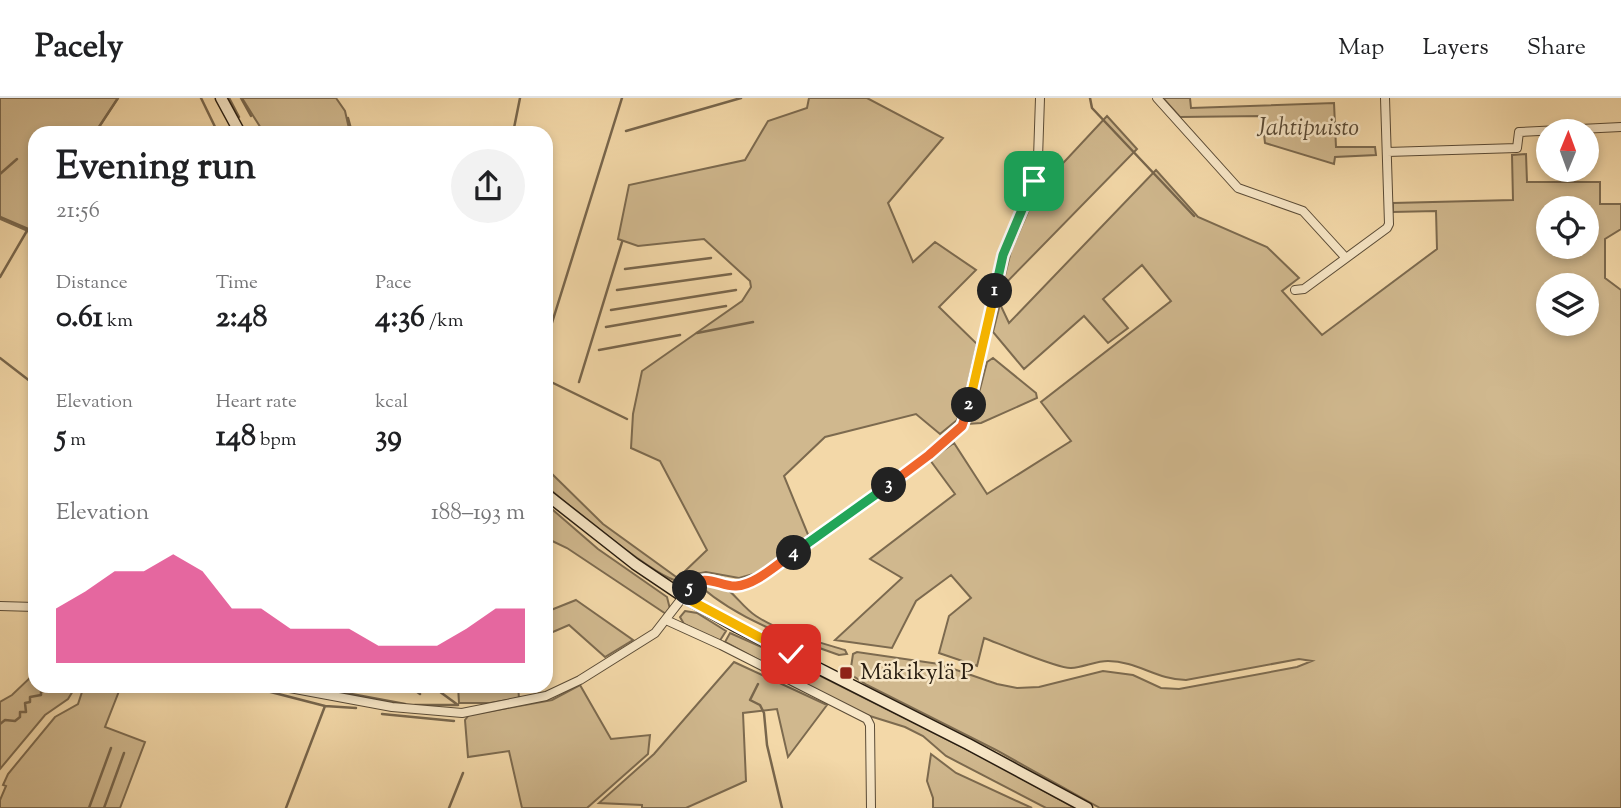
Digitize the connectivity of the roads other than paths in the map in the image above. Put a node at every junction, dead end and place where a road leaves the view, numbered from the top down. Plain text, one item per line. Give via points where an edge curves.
1 (221, 98) edge
2 (1040, 98) edge
3 (1157, 98) edge
4 (1385, 98) edge
5 (236, 126) edge
6 (1621, 127) edge
7 (1387, 152) junction
8 (1345, 257) junction
9 (1295, 290) dead end
10 (553, 500) edge
11 (684, 597) junction
12 (0, 606) edge
13 (28, 607) edge
14 (666, 620) junction
15 (317, 693) edge
16 (552, 693) edge
17 (553, 693) edge
18 (871, 808) edge
19 (1087, 808) edge

1 - 5 main road
2 - 11 street via 1034,181 1003,255 962,426 929,455 754,580 736,586 702,580
3 - 8 street via 1238,188 1303,211
4 - 7 street
6 - 7 street via 1519,132 1517,148
7 - 8 street via 1389,224
8 - 9 street via 1304,289
10 - 11 main road
11 - 14 street
11 - 19 main road
12 - 13 street
14 - 17 street via 655,633
14 - 18 street via 867,719
15 - 16 street via 392,707 462,713

